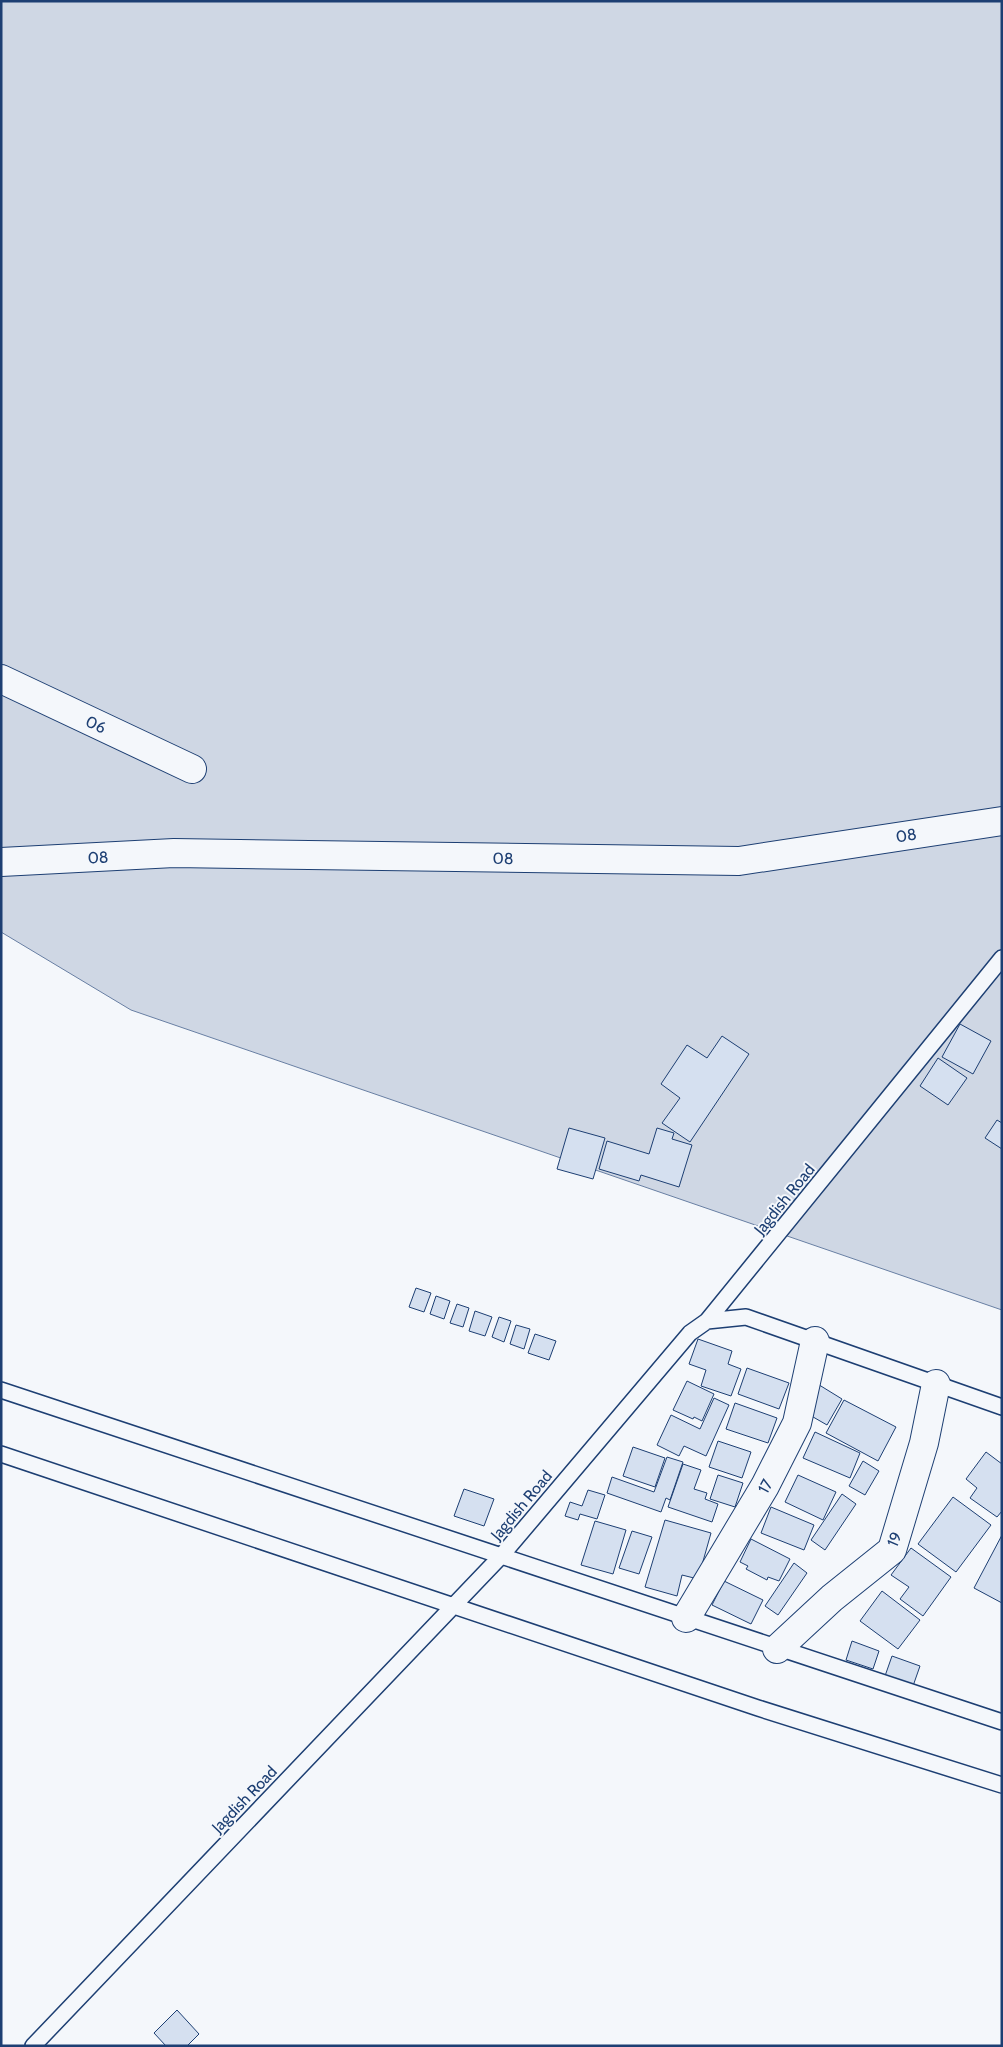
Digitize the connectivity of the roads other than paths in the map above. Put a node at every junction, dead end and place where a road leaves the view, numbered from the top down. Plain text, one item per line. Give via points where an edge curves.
1 (1, 679) edge
2 (192, 769) dead end
3 (1002, 821) edge
4 (1, 862) edge
5 (1002, 958) edge
6 (707, 1321) junction
7 (815, 1342) junction
8 (936, 1384) junction
9 (1, 1390) edge
10 (1002, 1408) edge
11 (1, 1454) edge
12 (502, 1555) junction
13 (454, 1605) junction
14 (686, 1618) junction
15 (777, 1649) junction
16 (1002, 1722) edge
17 (1002, 1785) edge
18 (33, 2046) edge

1 - 2 street, 06
3 - 4 street, 08 via 739,861 174,854
5 - 6 lane, Jagdish Road
6 - 7 lane via 746,1317
6 - 12 lane, Jagdish Road via 690,1334
7 - 8 lane
7 - 14 street, 17 via 796,1423 765,1486
8 - 10 lane
8 - 15 street, 19 via 924,1443 892,1550 832,1598
9 - 12 lane
11 - 13 lane
12 - 13 lane, Jagdish Road
12 - 14 lane
13 - 17 lane
13 - 18 lane, Jagdish Road
14 - 15 lane
15 - 16 lane

